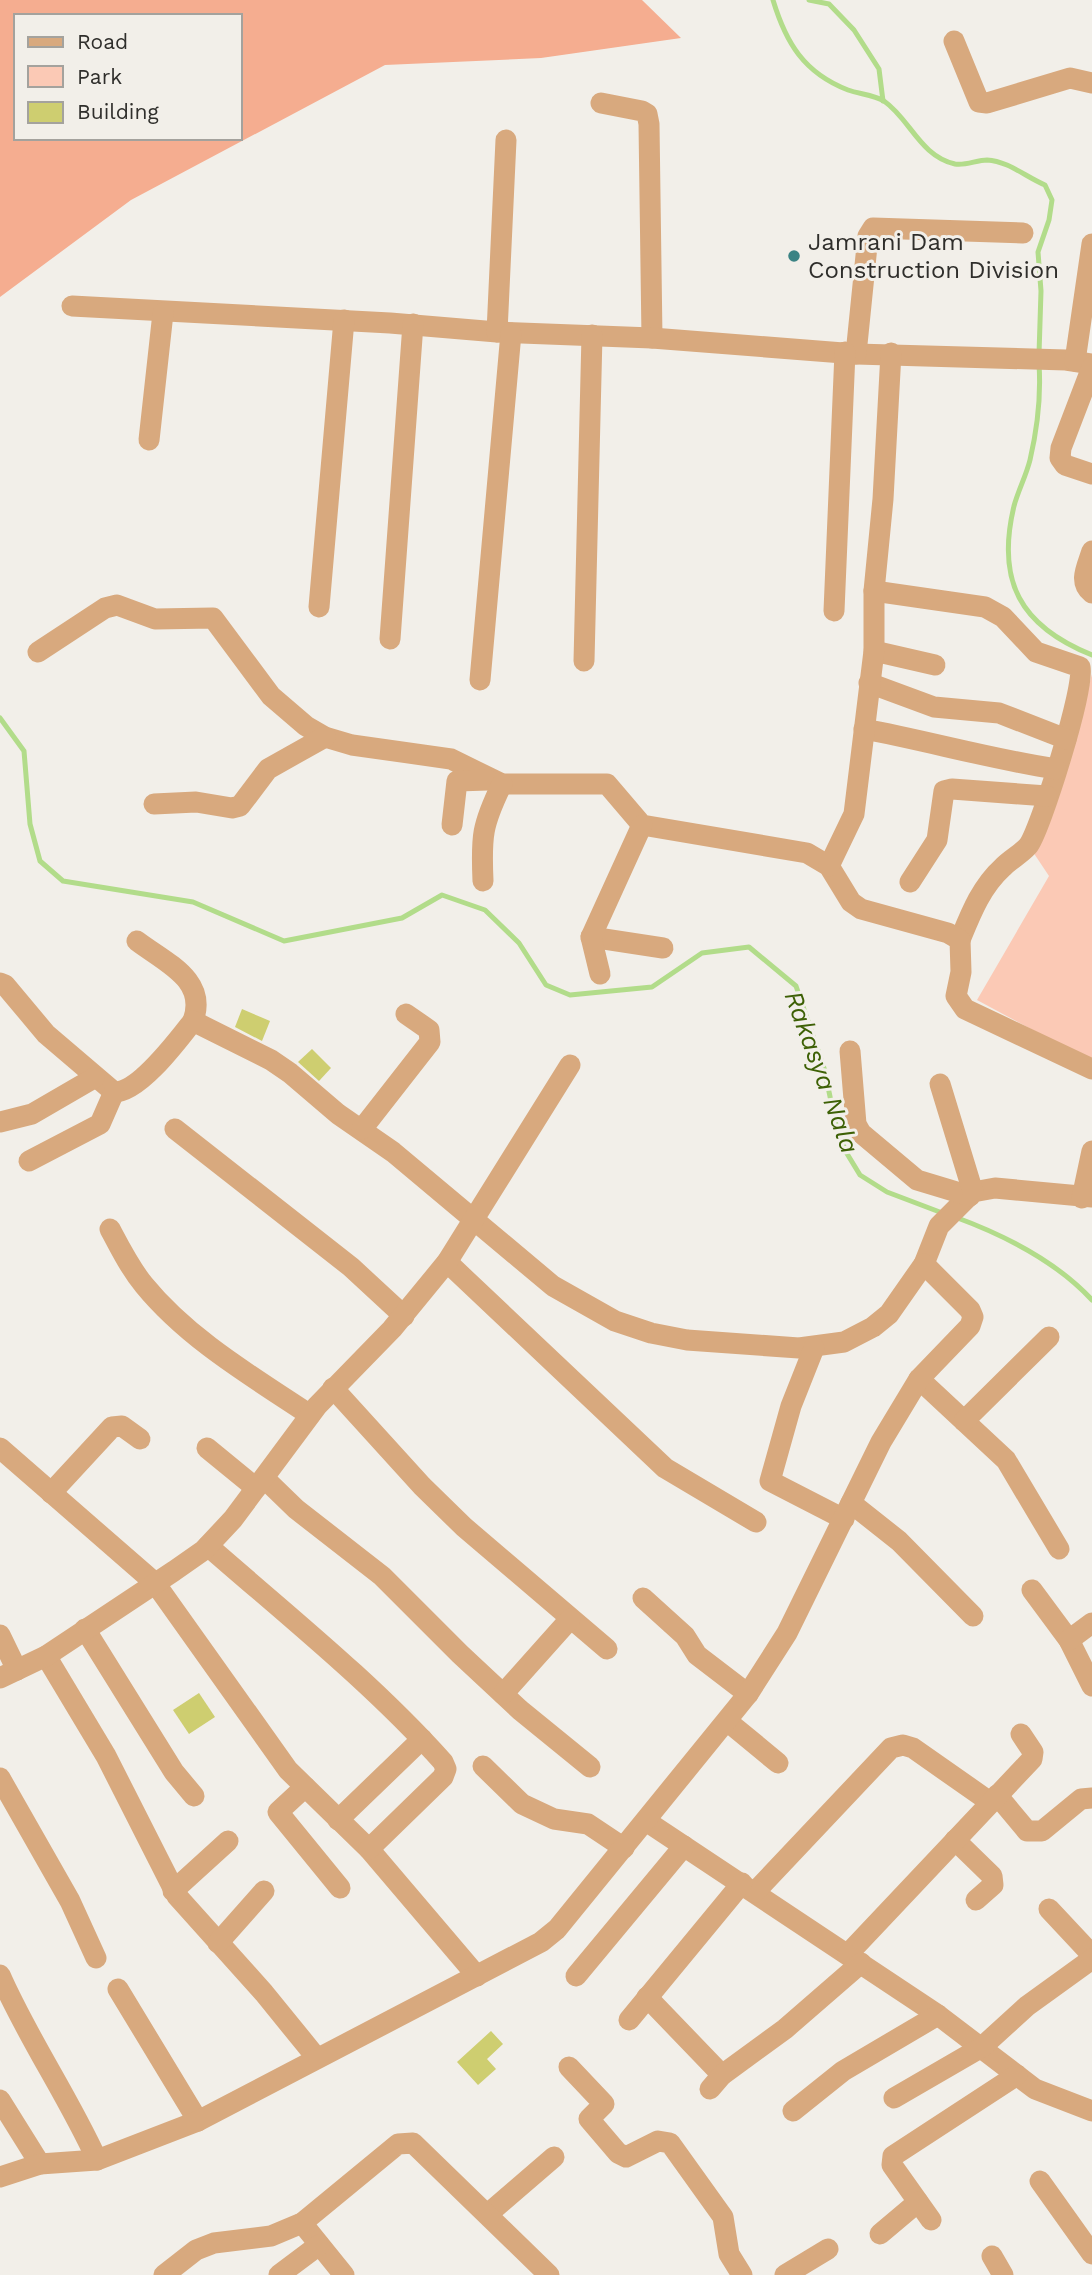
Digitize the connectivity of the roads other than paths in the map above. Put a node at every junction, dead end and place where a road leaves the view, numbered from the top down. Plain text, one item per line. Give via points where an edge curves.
1 (954, 41) dead end
2 (1092, 83) edge
3 (601, 103) dead end
4 (506, 140) dead end
5 (1023, 233) dead end
6 (1092, 244) edge
7 (72, 306) dead end
8 (163, 313) junction
9 (344, 320) junction
10 (413, 324) junction
11 (504, 332) junction
12 (592, 335) junction
13 (652, 338) junction
14 (850, 353) junction
15 (891, 353) junction
16 (1081, 363) edge
17 (149, 440) dead end
18 (1092, 474) edge
19 (1092, 551) edge
20 (874, 591) junction
21 (1092, 593) edge
22 (319, 607) dead end
23 (834, 611) dead end
24 (390, 639) dead end
25 (874, 651) junction
26 (38, 652) dead end
27 (584, 661) dead end
28 (934, 665) dead end
29 (480, 680) dead end
30 (869, 683) junction
31 (864, 729) junction
32 (325, 737) junction
33 (1066, 739) junction
34 (1056, 769) junction
35 (496, 782) junction
36 (1047, 796) junction
37 (154, 804) dead end
38 (452, 825) dead end
39 (642, 825) junction
40 (829, 866) junction
41 (483, 881) dead end
42 (910, 882) dead end
43 (591, 937) junction
44 (960, 940) junction
45 (137, 941) dead end
46 (663, 948) dead end
47 (600, 974) dead end
48 (0, 983) edge
49 (406, 1014) dead end
50 (193, 1021) junction
51 (850, 1051) dead end
52 (570, 1065) dead end
53 (1092, 1069) edge
54 (94, 1078) junction
55 (940, 1084) dead end
56 (114, 1092) junction
57 (0, 1122) edge
58 (175, 1129) dead end
59 (362, 1129) junction
60 (1092, 1151) edge
61 (29, 1161) dead end
62 (970, 1196) junction
63 (1087, 1197) edge
64 (473, 1221) junction
65 (110, 1229) dead end
66 (447, 1262) junction
67 (924, 1264) junction
68 (404, 1316) junction
69 (1049, 1337) dead end
70 (814, 1348) junction
71 (919, 1379) junction
72 (334, 1388) junction
73 (310, 1415) junction
74 (964, 1421) junction
75 (140, 1439) dead end
76 (0, 1448) edge
77 (207, 1448) dead end
78 (260, 1483) junction
79 (51, 1493) junction
80 (848, 1511) junction
81 (757, 1521) dead end
82 (208, 1546) junction
83 (1059, 1549) dead end
84 (155, 1583) junction
85 (1032, 1590) dead end
86 (643, 1598) dead end
87 (973, 1616) dead end
88 (570, 1619) junction
89 (1092, 1623) edge
90 (85, 1629) junction
91 (0, 1635) edge
92 (1069, 1640) junction
93 (607, 1649) dead end
94 (46, 1656) junction
95 (8, 1674) edge
96 (1092, 1686) edge
97 (503, 1694) junction
98 (748, 1694) junction
99 (727, 1721) junction
100 (1021, 1734) dead end
101 (422, 1739) junction
102 (778, 1763) dead end
103 (483, 1766) dead end
104 (590, 1767) dead end
105 (0, 1778) edge
106 (305, 1787) junction
107 (194, 1796) dead end
108 (994, 1798) junction
109 (1092, 1798) edge
110 (338, 1820) junction
111 (646, 1821) junction
112 (955, 1840) junction
113 (228, 1841) dead end
114 (684, 1846) junction
115 (624, 1848) junction
116 (369, 1849) junction
117 (748, 1887) junction
118 (340, 1888) dead end
119 (173, 1891) junction
120 (264, 1891) dead end
121 (976, 1900) dead end
122 (1049, 1909) dead end
123 (218, 1943) junction
124 (1092, 1957) edge
125 (96, 1958) dead end
126 (855, 1958) junction
127 (0, 1975) edge
128 (477, 1976) junction
129 (576, 1976) dead end
130 (118, 1989) dead end
131 (647, 1997) junction
132 (938, 2015) junction
133 (629, 2020) dead end
134 (982, 2047) junction
135 (316, 2057) junction
136 (569, 2067) dead end
137 (1017, 2075) junction
138 (894, 2098) dead end
139 (0, 2100) edge
140 (1088, 2103) edge
141 (793, 2111) dead end
142 (198, 2121) junction
143 (554, 2157) dead end
144 (97, 2160) junction
145 (40, 2164) junction
146 (0, 2177) edge
147 (1040, 2181) dead end
148 (918, 2202) junction
149 (489, 2213) junction
150 (931, 2220) dead end
151 (302, 2223) junction
152 (880, 2234) dead end
153 (319, 2245) junction
154 (828, 2249) dead end
155 (1092, 2254) edge
156 (992, 2256) dead end
157 (164, 2275) edge
158 (279, 2275) edge
159 (344, 2275) edge
160 (550, 2275) edge
161 (742, 2275) edge
162 (785, 2275) edge
163 (1003, 2275) edge

1 - 2 street via 979,102 1070,78
3 - 13 street via 647,114
4 - 11 street
5 - 14 street via 873,229 868,236
6 - 16 street
7 - 8 street
8 - 9 street
8 - 17 street
9 - 10 street
9 - 22 street
10 - 11 street
10 - 24 street
11 - 12 street
11 - 29 street
12 - 13 street
12 - 27 street
13 - 14 street
14 - 15 street
14 - 23 street
15 - 16 street
15 - 20 street
16 - 18 street via 1060,458 1065,465
19 - 21 street via 1083,579
20 - 25 street
20 - 33 street via 985,607 1003,617 1036,652 1080,667 1083,673
25 - 28 street
25 - 30 street
26 - 32 street via 105,608 117,605 155,619 214,618 271,696
30 - 31 street
30 - 33 street via 934,708 999,713
31 - 34 street
31 - 40 street via 853,814
32 - 35 street via 451,759
32 - 37 street via 268,769 240,806
33 - 34 street
34 - 36 street
35 - 38 street via 457,781
35 - 39 street via 607,784
35 - 41 street via 481,834
36 - 42 street via 944,791 937,840
36 - 44 street via 1029,845 991,879 975,902
39 - 40 street via 807,853
39 - 43 street
40 - 44 street via 860,909
43 - 46 street
43 - 47 street
44 - 53 street via 956,996 965,1009
45 - 50 street via 189,979 197,996
48 - 54 street
49 - 59 street via 429,1030 430,1042
50 - 56 street via 165,1057 127,1090
50 - 59 street via 271,1059
51 - 62 street via 856,1124 861,1133 917,1180
52 - 64 street
54 - 56 street
54 - 57 street via 32,1114
55 - 62 street
56 - 61 street via 100,1124
58 - 68 street via 351,1267
59 - 64 street
60 - 63 street
62 - 63 street via 995,1188
62 - 67 street via 944,1220
64 - 66 street
64 - 70 street via 553,1286 615,1321 687,1340
65 - 73 street via 145,1286 177,1317 222,1356
66 - 68 street
66 - 81 street via 665,1468
67 - 70 street via 889,1314 873,1328 844,1342
67 - 71 street via 973,1317 970,1326
68 - 72 street
69 - 74 street
70 - 80 street via 790,1406 771,1481
71 - 74 street
71 - 80 street via 881,1442
72 - 73 street
72 - 88 street via 422,1486
73 - 78 street
74 - 83 street via 1006,1460
75 - 79 street via 121,1426 112,1427
76 - 79 street
77 - 78 street
78 - 82 street
78 - 97 street via 382,1576
79 - 84 street
80 - 87 street via 899,1541
80 - 98 street via 787,1633
82 - 84 street
82 - 101 street via 287,1612
84 - 90 street
84 - 106 street via 288,1770
85 - 92 street
86 - 98 street via 685,1636 697,1654
88 - 93 street
88 - 97 street
89 - 92 street
90 - 94 street
90 - 107 street via 174,1772
91 - 95 street
92 - 96 street
94 - 95 street
94 - 119 street via 106,1756
97 - 104 street
98 - 99 street
99 - 102 street
99 - 111 street
100 - 108 street via 1033,1752 1032,1759
101 - 110 street
101 - 116 street via 443,1762 443,1777
103 - 115 street via 522,1804 554,1819 588,1824
105 - 125 street via 70,1901
106 - 110 street
106 - 118 street via 278,1812
108 - 109 street via 1027,1831 1035,1833 1081,1799
108 - 112 street
108 - 117 street via 913,1748 891,1748
110 - 116 street
111 - 114 street
111 - 115 street
112 - 121 street via 992,1876 993,1885
112 - 126 street
113 - 119 street
114 - 117 street
114 - 129 street
115 - 128 street via 557,1929
116 - 128 street
117 - 126 street
117 - 131 street
119 - 123 street
120 - 123 street
122 - 124 street
123 - 135 street
124 - 134 street
126 - 131 street via 785,2029 716,2082
126 - 132 street
127 - 144 street
128 - 135 street
130 - 142 street
131 - 133 street
132 - 134 street
132 - 141 street via 843,2071
134 - 137 street
134 - 138 street
135 - 142 street
136 - 161 street via 604,2104 589,2119 618,2153 626,2157 657,2141 670,2143 723,2217 729,2254
137 - 140 street via 1035,2089
137 - 148 street via 893,2156 892,2165
139 - 145 street
142 - 144 street
143 - 149 street
144 - 145 street
145 - 146 street
147 - 155 street
148 - 150 street
148 - 152 street
149 - 151 street via 407,2141
149 - 160 street
151 - 153 street
151 - 157 street via 271,2235 205,2247
153 - 158 street
153 - 159 street
154 - 162 street
156 - 163 street

